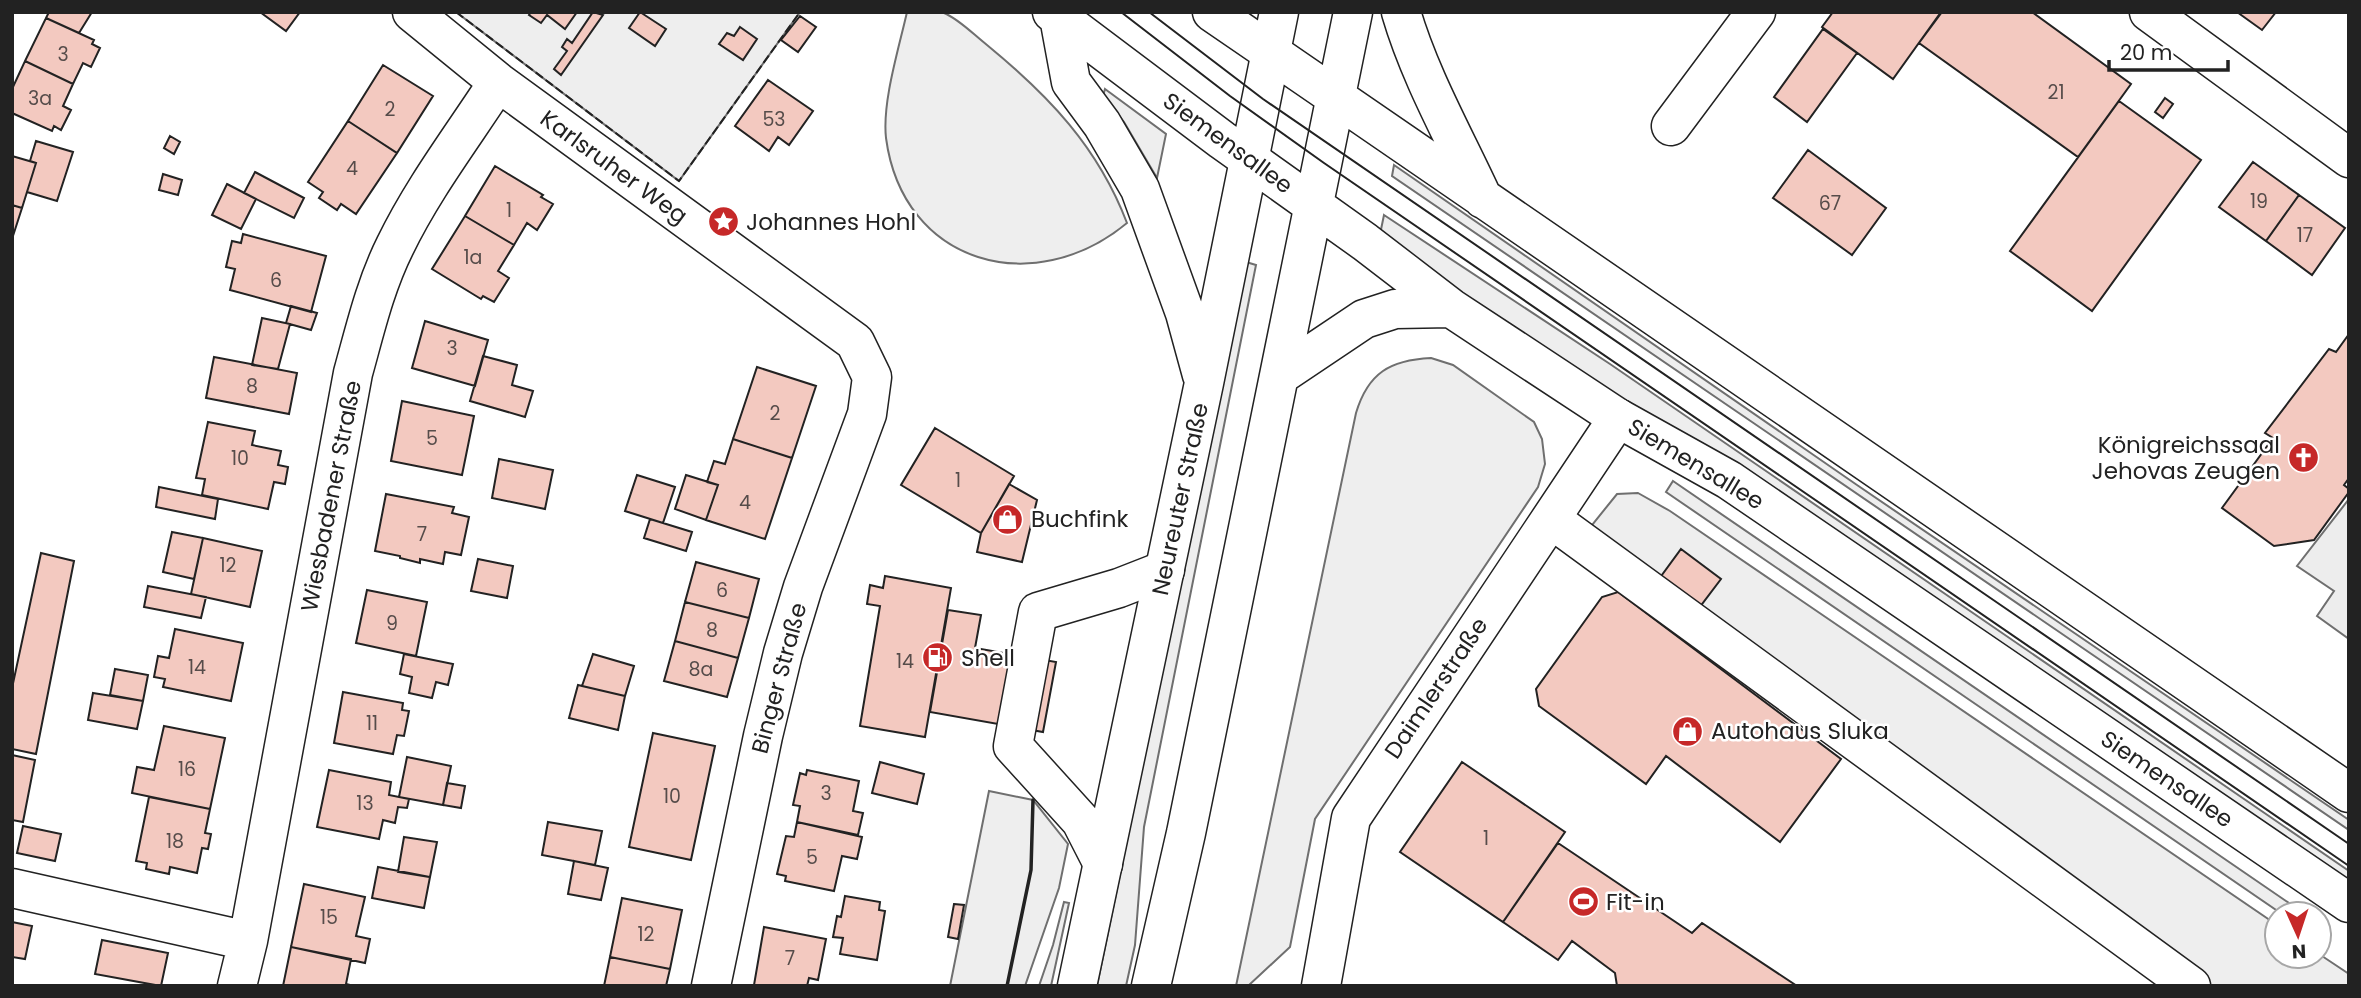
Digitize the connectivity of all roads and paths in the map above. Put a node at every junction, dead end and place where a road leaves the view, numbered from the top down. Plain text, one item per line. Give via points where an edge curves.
1 (412, 12) edge
2 (1212, 12) edge
3 (1279, 12) edge
4 (1353, 12) edge
5 (1401, 12) edge
6 (1756, 12) edge
7 (2149, 12) edge
8 (1055, 15) edge
9 (1271, 54) junction
10 (498, 82) junction
11 (1336, 98) junction
12 (1671, 126) dead end
13 (2349, 158) edge
14 (1250, 159) junction
15 (1483, 199) junction
16 (1315, 207) junction
17 (1451, 308) junction
18 (1279, 376) junction
19 (872, 377) joint
20 (1204, 383) junction
21 (1618, 418) junction
22 (1551, 519) junction
23 (1165, 570) junction
24 (2349, 793) edge
25 (1103, 864) junction
26 (12, 888) edge
27 (2349, 903) edge
28 (248, 941) junction
29 (1157, 979) edge
30 (237, 986) edge
31 (711, 986) edge
32 (1077, 986) edge
33 (1321, 986) edge
34 (2191, 986) edge

1 - 10 main road, Karlsruher Weg
2 - 9 main road
3 - 9 main road, Neureuter Straße
4 - 11 main road
5 - 15 main road via 1430,87
6 - 12 main road
7 - 13 main road
8 - 14 main road, Siemensallee
8 - 20 main road via 1071,82 1130,168 1149,211
9 - 11 main road
9 - 14 main road, Neureuter Straße
10 - 19 main road, Karlsruher Weg via 855,342
10 - 28 main road, Wiesbadener Straße via 412,213 379,284 366,325
11 - 15 main road
11 - 16 main road
14 - 16 main road, Siemensallee
14 - 20 main road, Neureuter Straße
15 - 24 main road
16 - 17 main road, Siemensallee
16 - 18 main road
17 - 18 main road via 1395,309 1364,319
17 - 21 main road, Siemensallee
18 - 29 main road
19 - 31 main road, Binger Straße via 867,414 783,653
20 - 23 main road, Neureuter Straße
21 - 22 main road, Daimlerstraße
21 - 27 main road, Siemensallee via 1729,480
22 - 33 main road, Daimlerstraße via 1351,818
22 - 34 main road
23 - 25 main road, Neureuter Straße
23 - 25 main road via 1038,612 1013,746 1081,821
25 - 32 main road, Neureuter Straße
26 - 28 main road
28 - 30 main road, Wiesbadener Straße

